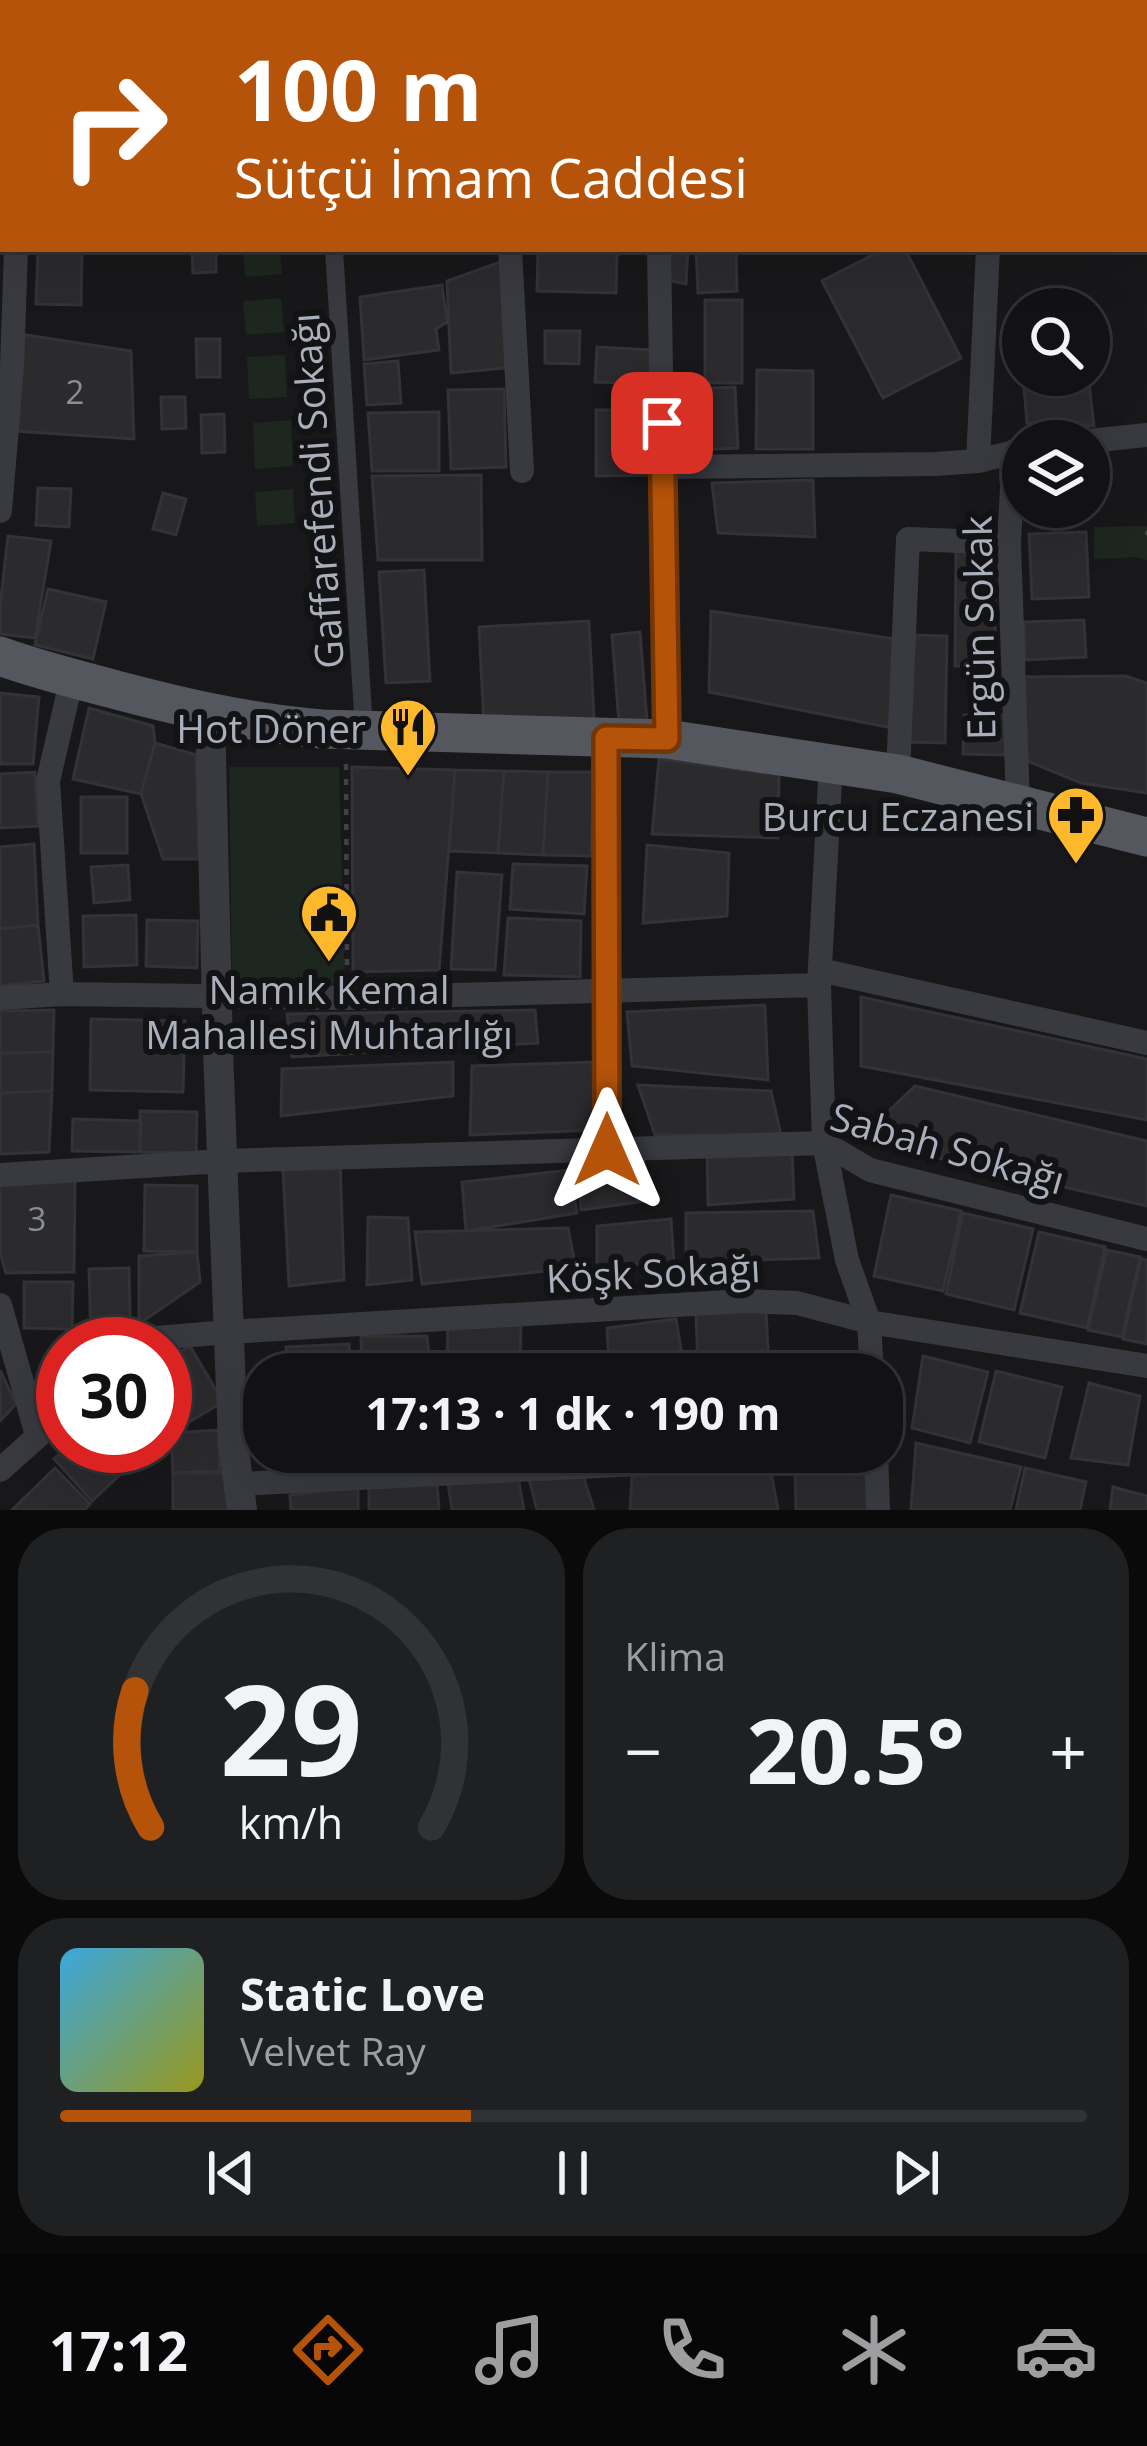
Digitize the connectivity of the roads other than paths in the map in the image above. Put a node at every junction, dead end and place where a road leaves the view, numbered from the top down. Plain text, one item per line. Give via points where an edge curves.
1 (16, 252) edge
2 (334, 252) edge
3 (510, 252) edge
4 (659, 252) edge
5 (988, 252) edge
6 (1147, 435) edge
7 (1110, 439) edge
8 (1002, 455) edge
9 (978, 461) junction
10 (663, 467) junction
11 (522, 471) dead end
12 (0, 511) edge
13 (1011, 528) edge
14 (1009, 543) junction
15 (0, 656) edge
16 (72, 678) junction
17 (210, 713) junction
18 (355, 729) junction
19 (606, 738) junction
20 (667, 739) junction
21 (831, 762) junction
22 (898, 774) junction
23 (1018, 804) junction
24 (1147, 836) edge
25 (820, 978) junction
26 (606, 991) junction
27 (62, 994) junction
28 (217, 997) junction
29 (0, 998) edge
30 (1147, 1043) edge
31 (824, 1143) junction
32 (607, 1150) junction
33 (223, 1161) junction
34 (0, 1175) edge
35 (1147, 1239) edge
36 (0, 1305) edge
37 (869, 1322) junction
38 (229, 1332) junction
39 (192, 1335) edge
40 (871, 1353) edge
41 (1147, 1366) edge
42 (36, 1432) edge
43 (36, 1437) edge
44 (0, 1470) edge
45 (579, 1473) edge
46 (877, 1473) edge
47 (240, 1497) edge
48 (878, 1510) edge

1 - 12 street
2 - 18 street, Gaffarefendi Sokağı
3 - 11 street
4 - 10 street
5 - 9 street
6 - 7 street
8 - 9 street
9 - 10 street
10 - 20 street
13 - 14 street, Ergün Sokak
14 - 22 street via 908,539
14 - 23 street, Ergün Sokak
15 - 16 main road
16 - 17 main road
16 - 27 street via 48,782
17 - 18 main road
17 - 28 street
18 - 19 main road
19 - 20 main road
19 - 26 street
20 - 21 main road
21 - 22 main road
21 - 25 street
22 - 23 main road
23 - 24 main road
25 - 26 street
25 - 30 street
25 - 31 street
26 - 28 street
26 - 32 street
27 - 28 street
27 - 29 street
28 - 33 street
31 - 32 street, Sabah Sokağı
31 - 35 street, Sabah Sokağı via 870,1170
31 - 37 street via 847,1260
32 - 33 street, Sabah Sokağı
33 - 34 street, Sabah Sokağı
33 - 38 street
36 - 42 street
37 - 38 street, Köşk Sokağı via 797,1303 743,1300
37 - 40 street
37 - 41 street, Köşk Sokağı
38 - 39 street, Köşk Sokağı
38 - 47 street
43 - 44 street
45 - 47 street
46 - 48 street

